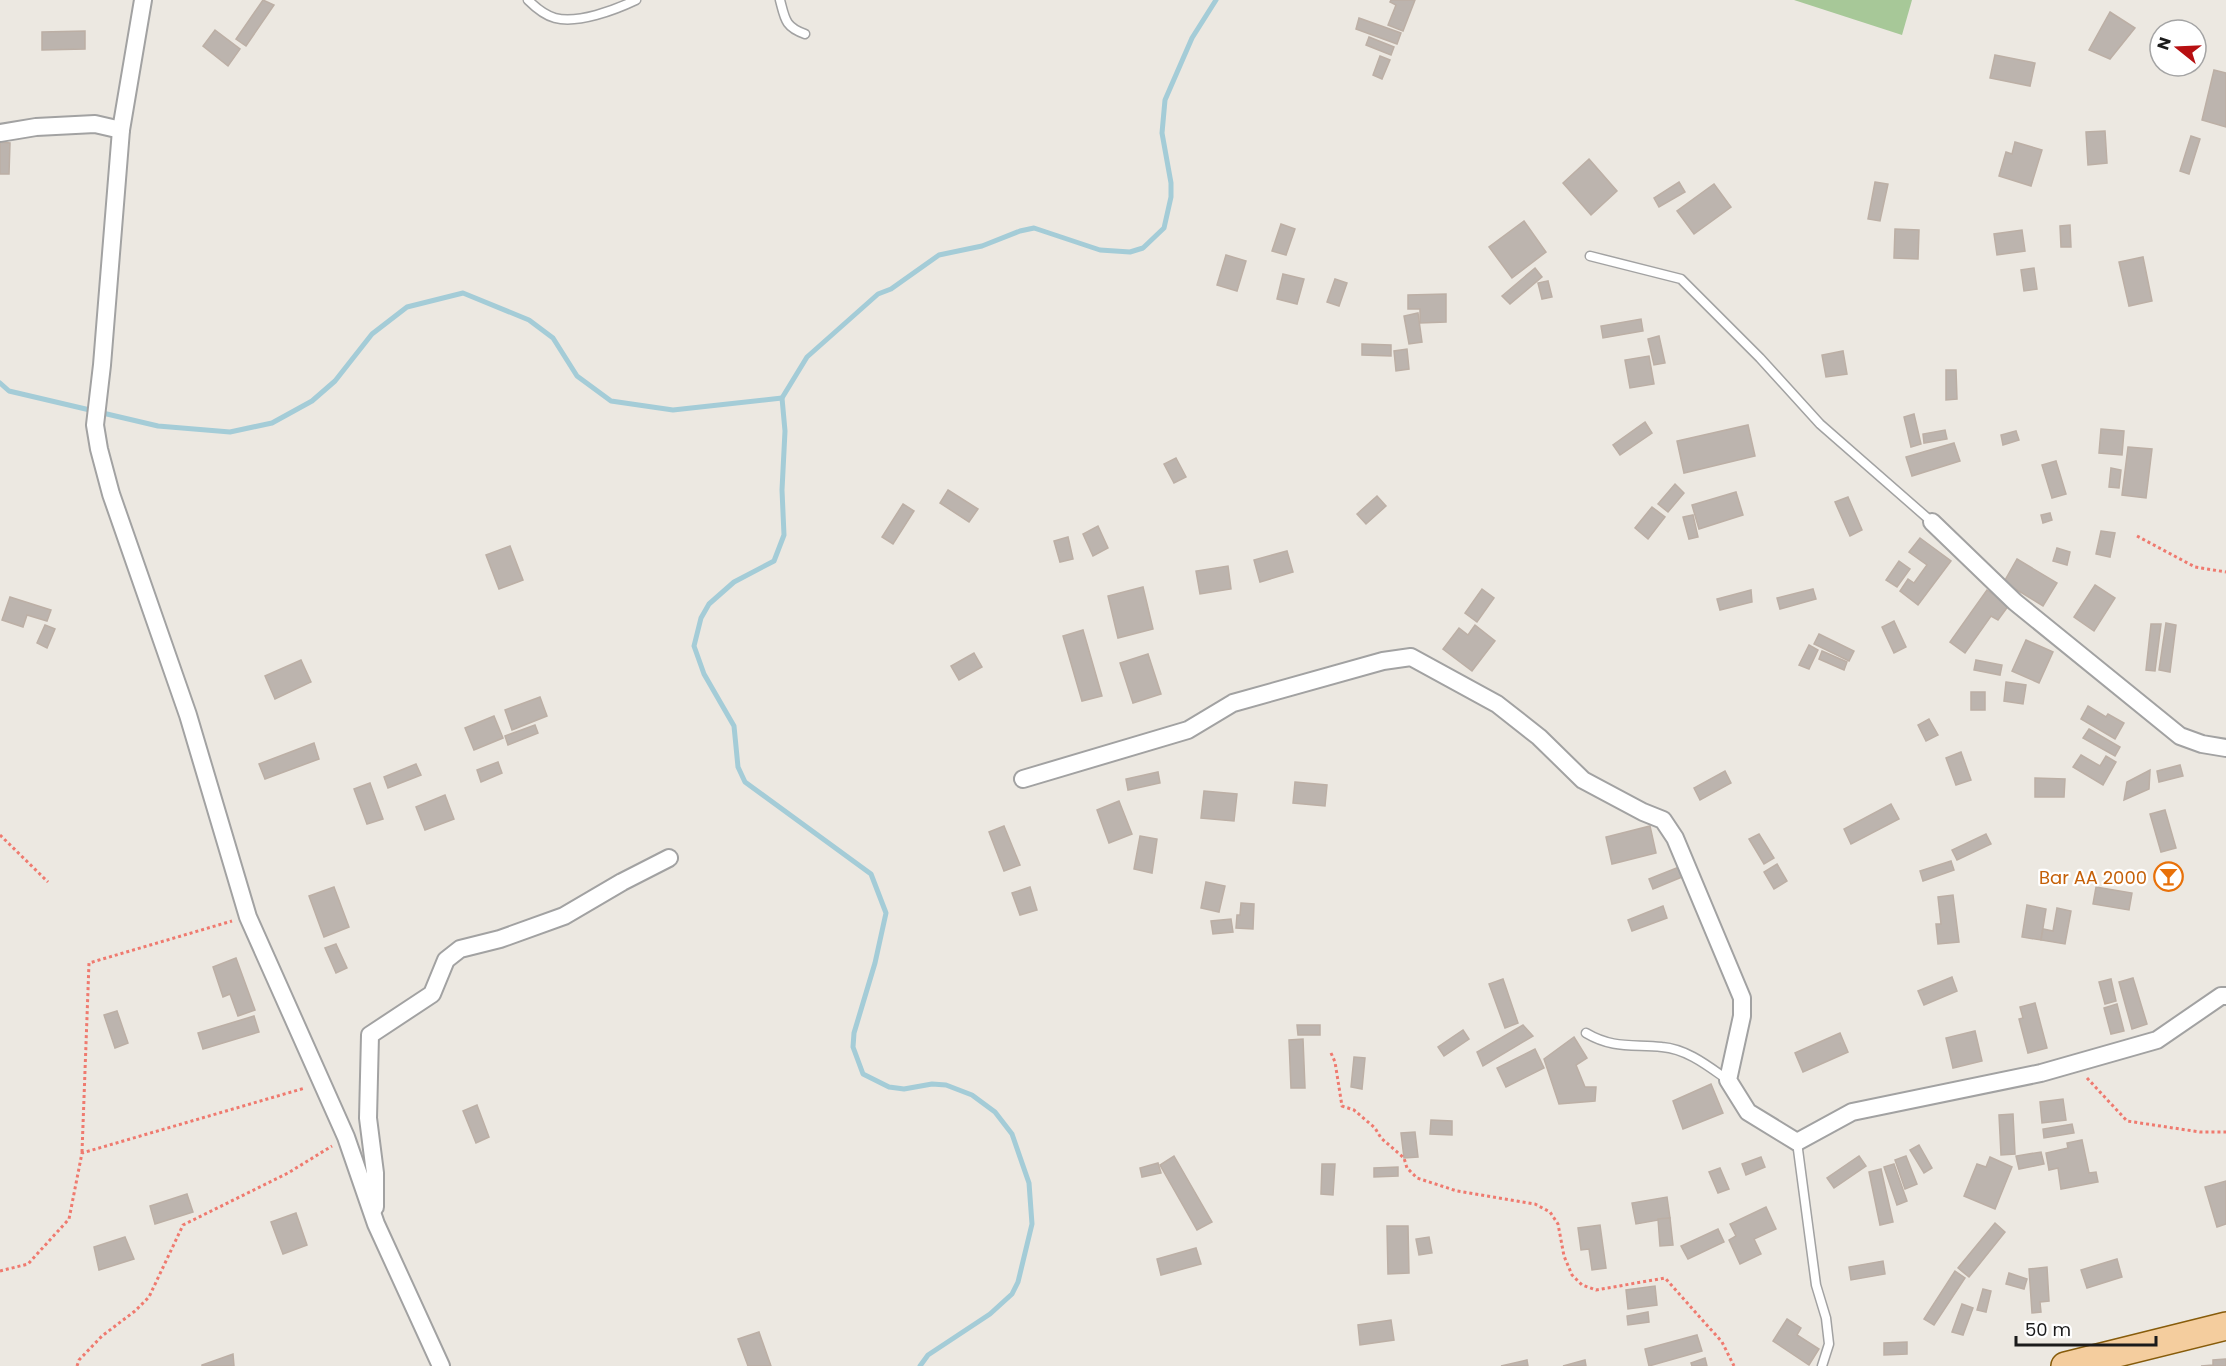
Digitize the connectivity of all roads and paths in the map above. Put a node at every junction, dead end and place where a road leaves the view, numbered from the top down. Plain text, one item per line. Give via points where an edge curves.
1 (143, 0) edge
2 (528, 0) edge
3 (636, 0) edge
4 (780, 0) edge
5 (805, 33) dead end
6 (121, 130) junction
7 (0, 133) edge
8 (1590, 256) dead end
9 (1932, 522) joint
10 (2137, 536) dead end
11 (2226, 572) edge
12 (2226, 748) edge
13 (1023, 779) dead end
14 (0, 835) edge
15 (669, 858) dead end
16 (48, 882) dead end
17 (248, 917) junction
18 (2226, 996) edge
19 (1586, 1033) dead end
20 (1330, 1053) dead end
21 (2073, 1064) junction
22 (1728, 1080) junction
23 (321, 1083) junction
24 (2226, 1132) edge
25 (346, 1137) junction
26 (1797, 1142) junction
27 (82, 1153) junction
28 (375, 1220) junction
29 (0, 1271) edge
30 (2226, 1326) edge
31 (77, 1366) edge
32 (441, 1366) edge
33 (1734, 1366) edge
34 (1821, 1366) edge
35 (2065, 1366) edge

1 - 6 street
2 - 3 lane via 554,18 571,20 619,9
4 - 5 lane via 792,29
6 - 7 street via 95,124
6 - 17 street via 95,425 111,494 188,716
8 - 9 lane via 1681,279 1820,424
9 - 12 street via 2015,602 2180,736
10 - 11 path via 2195,567
13 - 22 street via 1188,729 1233,704 1383,661 1411,657 1497,704 1539,737 1582,780 1663,820 1675,838 1742,998 1742,1016
14 - 16 path
15 - 28 street via 564,916 460,949 446,960 432,994 370,1035 368,1118 375,1173
17 - 23 street
17 - 27 path via 89,963
18 - 21 street via 2157,1040
19 - 22 lane via 1601,1042 1664,1047 1697,1058
20 - 33 path via 1342,1106 1354,1110 1375,1128 1417,1178 1457,1191 1535,1204 1550,1212 1558,1224 1572,1275 1582,1285 1596,1290 1665,1278 1722,1342
21 - 24 path via 2127,1121
21 - 26 street via 1852,1112
22 - 26 street via 1748,1112
23 - 25 street
23 - 27 path
25 - 28 street
25 - 31 path via 288,1173 183,1225 149,1297 102,1336
26 - 34 lane via 1816,1285 1829,1344
27 - 29 path via 69,1219 28,1264
28 - 32 street
30 - 35 main road

